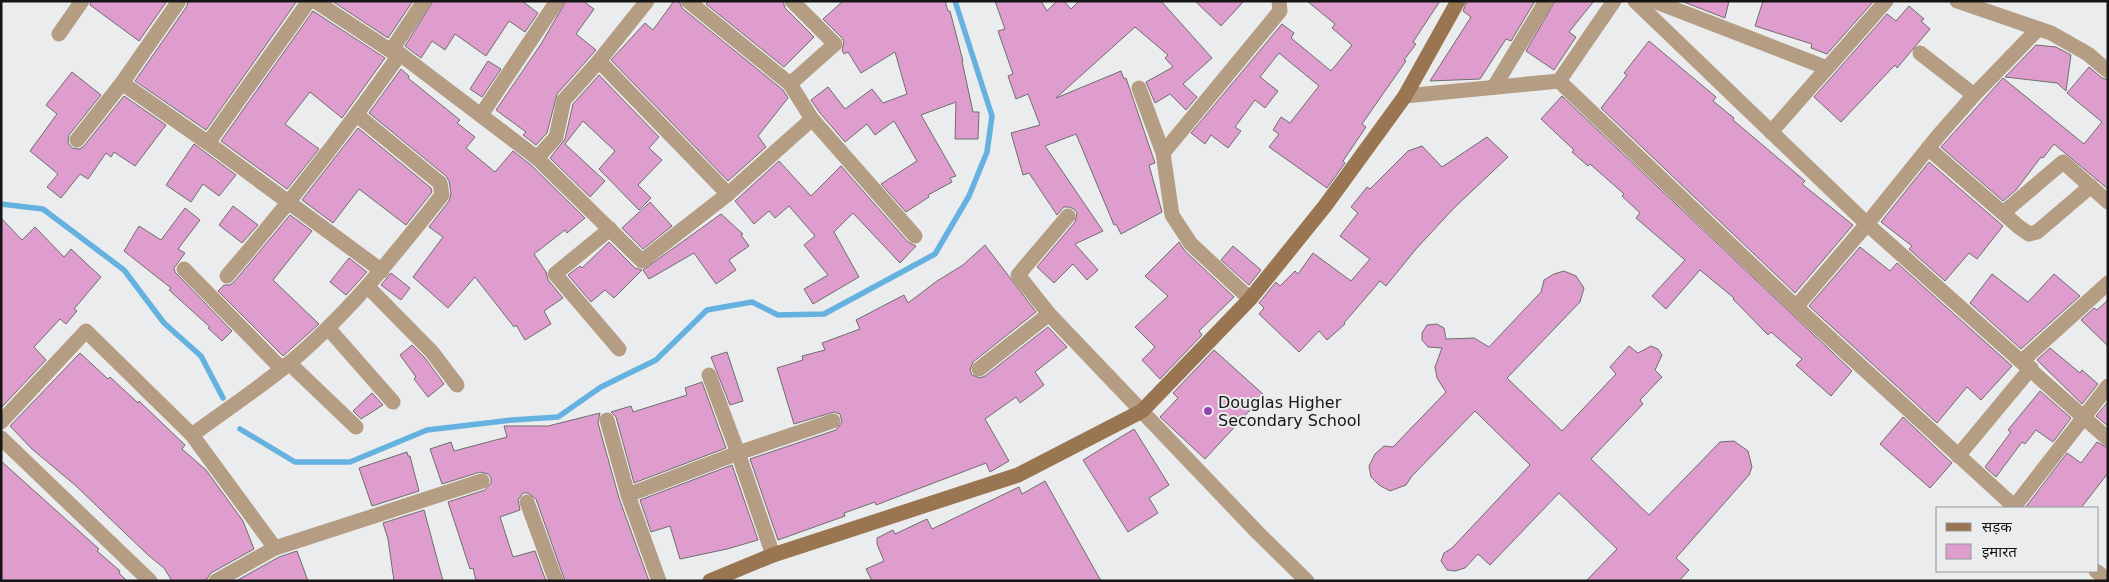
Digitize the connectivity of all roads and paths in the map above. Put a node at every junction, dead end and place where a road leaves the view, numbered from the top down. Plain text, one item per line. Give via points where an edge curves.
1 (82, 1) edge
2 (179, 1) edge
3 (309, 1) edge
4 (315, 1) edge
5 (424, 1) edge
6 (557, 1) edge
7 (647, 1) edge
8 (688, 1) edge
9 (792, 1) edge
10 (1279, 1) edge
11 (1458, 1) edge
12 (1546, 1) edge
13 (1614, 1) edge
14 (1635, 1) edge
15 (1654, 1) edge
16 (1886, 1) edge
17 (1957, 1) edge
18 (2038, 29) junction
19 (59, 34) dead end
20 (396, 52) junction
21 (1920, 53) dead end
22 (599, 61) junction
23 (1827, 68) junction
24 (2108, 71) edge
25 (1559, 81) junction
26 (122, 83) junction
27 (790, 84) junction
28 (1494, 87) junction
29 (1139, 88) dead end
30 (1974, 95) junction
31 (1405, 96) junction
32 (357, 115) junction
33 (481, 115) junction
34 (812, 119) junction
35 (1771, 132) junction
36 (77, 140) dead end
37 (208, 143) junction
38 (1928, 148) junction
39 (1163, 153) junction
40 (537, 158) junction
41 (2091, 186) junction
42 (728, 194) junction
43 (2108, 202) edge
44 (289, 204) junction
45 (2003, 213) junction
46 (1068, 216) dead end
47 (1867, 224) junction
48 (610, 228) junction
49 (915, 236) dead end
50 (184, 269) dead end
51 (382, 271) junction
52 (227, 276) dead end
53 (2108, 283) edge
54 (367, 286) junction
55 (1250, 299) junction
56 (1796, 307) junction
57 (1048, 314) junction
58 (328, 328) junction
59 (619, 349) dead end
60 (2026, 365) junction
61 (285, 366) junction
62 (979, 369) dead end
63 (709, 375) dead end
64 (457, 385) dead end
65 (2108, 386) edge
66 (393, 402) dead end
67 (1142, 411) junction
68 (2084, 418) junction
69 (607, 420) dead end
70 (833, 421) dead end
71 (1, 422) edge
72 (356, 427) dead end
73 (192, 435) junction
74 (1, 438) edge
75 (2108, 439) edge
76 (738, 453) junction
77 (1958, 456) junction
78 (482, 481) dead end
79 (628, 495) junction
80 (528, 502) dead end
81 (2015, 507) edge
82 (275, 548) junction
83 (772, 555) junction
84 (2097, 572) edge
85 (727, 578) edge
86 (2108, 580) edge
87 (150, 581) edge
88 (216, 581) edge
89 (556, 581) edge
90 (659, 581) edge
91 (710, 581) edge
92 (1307, 581) edge

1 - 19 street
2 - 26 street
3 - 37 street
4 - 20 street
5 - 20 street
6 - 33 street
7 - 22 street
8 - 27 street
9 - 27 street via 835,44
10 - 39 street via 1280,11
11 - 31 street
12 - 28 street
13 - 25 street
14 - 35 street
15 - 23 street
16 - 23 street
17 - 18 street
18 - 24 street via 2052,33 2088,54
18 - 30 street
20 - 32 street
20 - 33 street
21 - 30 street
22 - 40 street via 564,100 556,137
22 - 42 street
23 - 35 street
25 - 28 street
25 - 56 street
26 - 36 street
26 - 37 street
27 - 34 street
28 - 31 street
29 - 39 street
30 - 38 street
31 - 55 street via 1325,206
32 - 44 street
32 - 51 street via 440,183 442,195
33 - 40 street
34 - 42 street
34 - 49 street
35 - 47 street
37 - 44 street
38 - 45 street
38 - 47 street
39 - 55 street via 1172,215 1191,244
40 - 48 street
41 - 43 street
41 - 45 street via 2033,234 2026,233
41 - 45 street via 2063,162
42 - 48 street via 642,261
44 - 51 street
44 - 52 street
46 - 57 street via 1018,275
47 - 56 street
47 - 60 street
48 - 59 street via 556,274
50 - 61 street
51 - 54 street
53 - 60 street
54 - 58 street
54 - 64 street via 432,352
55 - 67 street
56 - 77 street
57 - 62 street
57 - 67 street
58 - 61 street
58 - 66 street
60 - 68 street
60 - 77 street
61 - 72 street
61 - 73 street
63 - 76 street
65 - 68 street
67 - 83 street via 1018,475
67 - 92 street
68 - 75 street
68 - 81 street
69 - 79 street
70 - 76 street
71 - 73 street via 86,331
73 - 82 street
74 - 87 street
76 - 79 street
76 - 83 street
77 - 81 street
78 - 82 street
79 - 90 street
80 - 89 street
82 - 88 street
83 - 85 street
84 - 86 street
85 - 91 street

